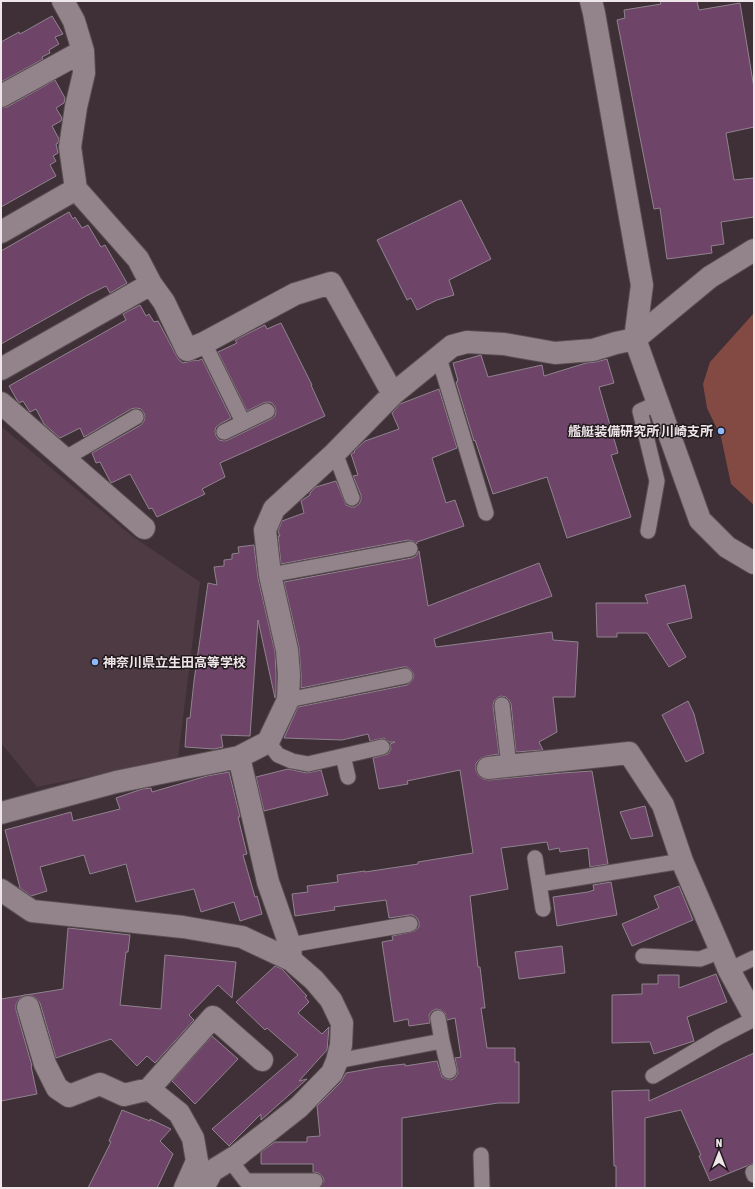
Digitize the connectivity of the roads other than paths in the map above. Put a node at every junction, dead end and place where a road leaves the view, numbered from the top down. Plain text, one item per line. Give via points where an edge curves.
1 (63, 1) edge
2 (590, 1) edge
3 (83, 51) junction
4 (1, 96) edge
5 (76, 189) junction
6 (1, 232) edge
7 (754, 250) edge
8 (151, 284) junction
9 (635, 339) junction
10 (204, 343) junction
11 (439, 358) junction
12 (1, 369) edge
13 (393, 394) junction
14 (658, 403) junction
15 (1, 404) edge
16 (267, 411) dead end
17 (136, 417) dead end
18 (243, 422) junction
19 (224, 432) dead end
20 (335, 453) junction
21 (64, 459) junction
22 (352, 498) dead end
23 (486, 513) dead end
24 (144, 528) dead end
25 (648, 531) dead end
26 (410, 549) dead end
27 (754, 563) edge
28 (270, 575) junction
29 (405, 676) dead end
30 (288, 700) junction
31 (502, 705) dead end
32 (268, 742) junction
33 (382, 746) dead end
34 (343, 756) junction
35 (239, 757) junction
36 (498, 767) joint
37 (348, 777) dead end
38 (1, 813) edge
39 (535, 858) dead end
40 (682, 861) junction
41 (540, 884) junction
42 (1, 890) edge
43 (543, 909) dead end
44 (410, 924) dead end
45 (291, 953) junction
46 (643, 956) dead end
47 (754, 958) edge
48 (725, 960) junction
49 (28, 1007) dead end
50 (754, 1017) edge
51 (438, 1018) dead end
52 (442, 1041) junction
53 (262, 1060) dead end
54 (337, 1061) junction
55 (450, 1071) dead end
56 (653, 1076) dead end
57 (149, 1089) junction
58 (481, 1155) dead end
59 (230, 1160) junction
60 (314, 1181) dead end
61 (185, 1188) edge
62 (203, 1188) edge
63 (482, 1188) edge

1 - 3 street via 74,21
2 - 9 street via 642,285
3 - 4 street
3 - 5 street via 84,73 70,147
5 - 6 street
5 - 8 street via 138,259
7 - 9 street via 710,277
8 - 10 street via 164,302 186,350
8 - 12 street
9 - 11 street via 593,350 555,353 504,344 467,342 452,346
9 - 14 street
10 - 13 street via 295,294 331,283
10 - 18 lane
11 - 13 street
11 - 23 lane
13 - 20 street
14 - 25 lane via 640,411 657,481
14 - 27 street via 700,520 727,547
15 - 21 street
16 - 18 lane
17 - 21 lane
18 - 19 lane
20 - 22 lane
20 - 28 street via 274,510 265,530
21 - 24 street
26 - 28 lane
28 - 30 street via 287,650
29 - 30 lane
30 - 32 street
31 - 36 lane
32 - 34 lane via 278,755 300,763 308,764
32 - 35 street
33 - 34 lane
34 - 37 lane
35 - 38 street via 116,782
35 - 45 street via 268,882
36 - 40 street via 629,753 663,805
39 - 41 lane
40 - 41 lane
40 - 48 street
41 - 43 lane
42 - 45 street via 32,911 183,927 242,937
44 - 45 lane
45 - 54 street via 331,1000 342,1023 342,1045
46 - 48 lane
47 - 48 lane
48 - 50 street
49 - 57 street via 45,1064 57,1088 69,1096 100,1084 124,1095
50 - 56 lane
51 - 52 lane
52 - 54 lane
52 - 55 lane
53 - 57 street via 213,1017
54 - 59 street via 332,1073 299,1106
57 - 61 street via 179,1113 193,1138 196,1161
58 - 63 lane
59 - 60 lane via 246,1181
59 - 62 street via 212,1171

